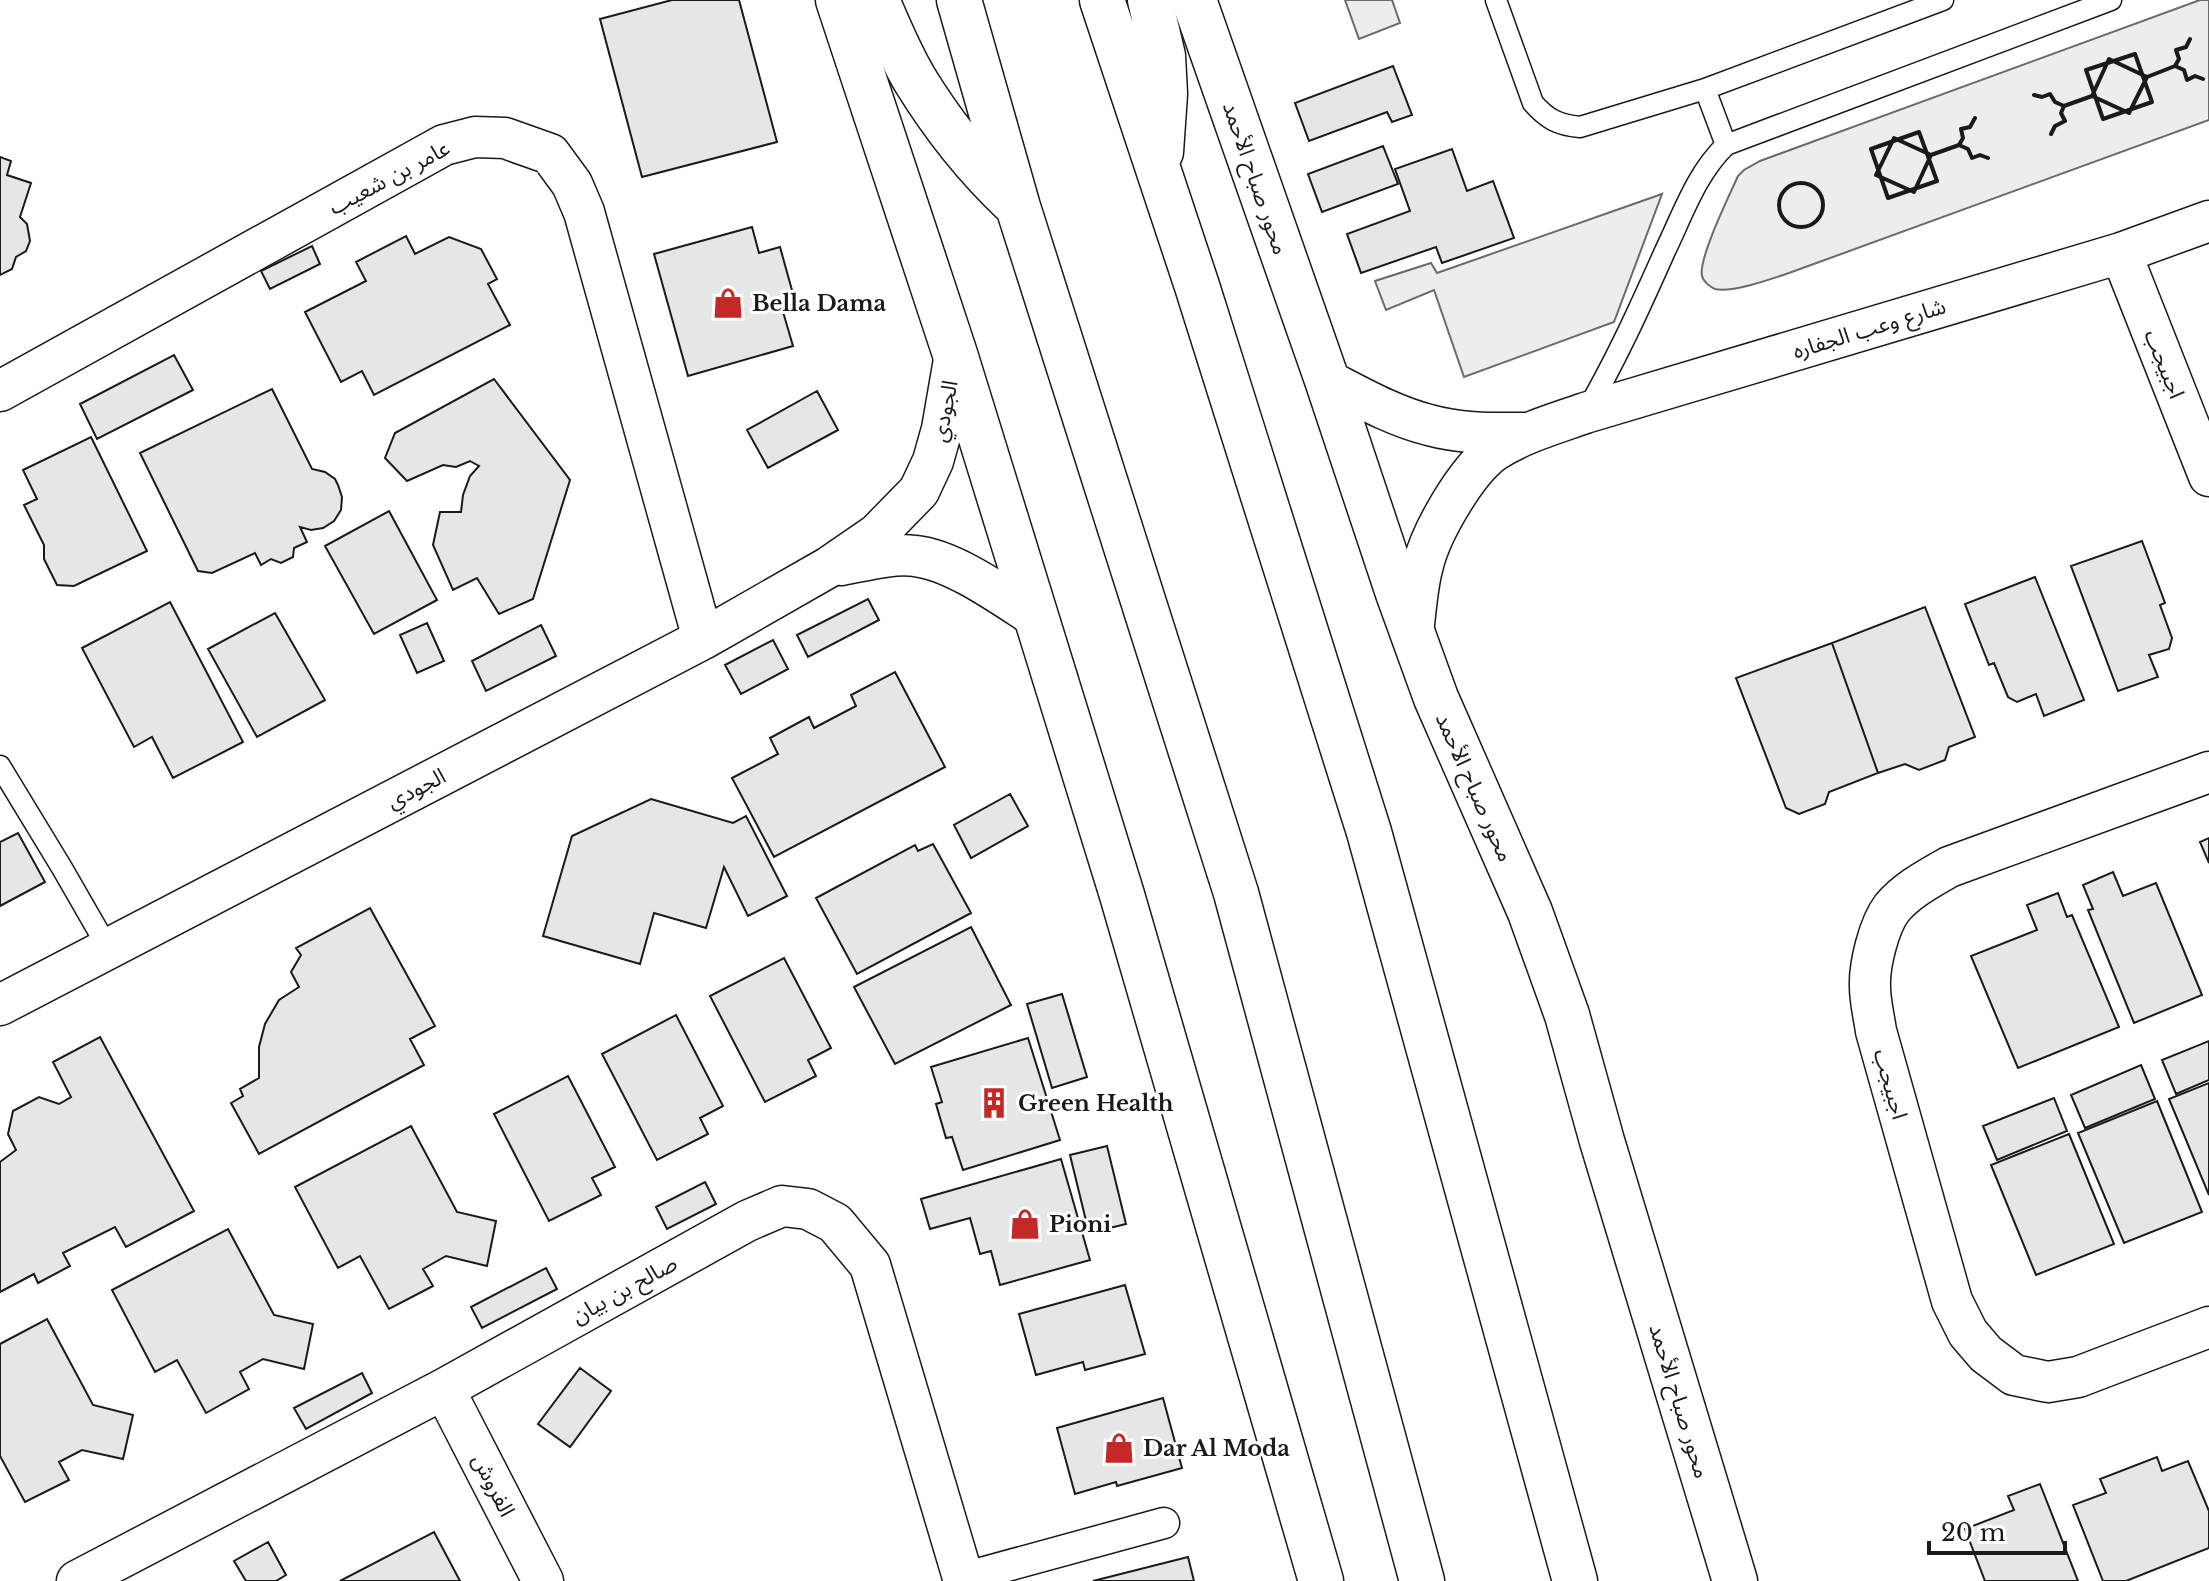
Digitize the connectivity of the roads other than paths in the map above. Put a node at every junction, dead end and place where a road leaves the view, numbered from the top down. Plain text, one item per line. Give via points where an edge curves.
1 (838, 0) edge
2 (877, 0) edge
3 (959, 0) edge
4 (1102, 0) edge
5 (1150, 0) edge
6 (1194, 0) edge
7 (1496, 0) edge
8 (1943, 0) edge
9 (2111, 0) edge
10 (1705, 89) junction
11 (1726, 145) junction
12 (1159, 170) junction
13 (1018, 207) junction
14 (2209, 221) edge
15 (2121, 253) junction
16 (955, 354) junction
17 (1327, 380) junction
18 (0, 391) edge
19 (1585, 413) junction
20 (1527, 433) junction
21 (2209, 476) edge
22 (829, 567) junction
23 (1037, 618) junction
24 (1413, 632) junction
25 (703, 639) junction
26 (0, 766) edge
27 (2209, 772) edge
28 (108, 948) junction
29 (0, 1005) edge
30 (2209, 1327) edge
31 (444, 1389) junction
32 (1164, 1523) dead end
33 (963, 1580) edge
34 (77, 1581) edge
35 (543, 1581) edge
36 (1321, 1581) edge
37 (1422, 1581) edge
38 (1575, 1581) edge
39 (1735, 1581) edge

1 - 16 main road
2 - 13 main road via 914,78 960,145
3 - 13 main road
4 - 12 main road
5 - 12 main road via 1163,56
6 - 17 main road, محور صباح الأحمد
7 - 10 lane via 1533,103 1561,126 1580,127
8 - 10 lane
9 - 11 lane
10 - 11 lane
11 - 19 lane via 1698,179
12 - 38 main road via 1369,832
13 - 37 main road via 1236,893
14 - 15 street, شارع وعب الجفاره
15 - 19 street, شارع وعب الجفاره
15 - 21 street, اجبيجب
16 - 22 street, الجودي via 942,429 919,491 877,534
16 - 23 main road
17 - 20 street, شارع وعب الجفاره via 1430,426
17 - 24 main road, محور صباح الأحمد
18 - 25 street, عامر بن شعيب via 444,145 475,137 505,138 550,154 584,212
19 - 20 street, شارع وعب الجفاره
20 - 24 street, شارع وعب الجفاره via 1492,453 1438,525 1423,565
22 - 23 street, الجودي via 912,555 932,558
22 - 25 street, الجودي
23 - 36 main road
24 - 39 main road, محور صباح الأحمد via 1436,698 1530,912 1567,1015
25 - 28 street, الجودي
26 - 28 lane
27 - 30 street, اجبيجب via 1949,867 1917,887 1892,908 1882,928 1870,986 1876,1031 1952,1301 1986,1354 2014,1375 2048,1382 2078,1377
28 - 29 street, الجودي
31 - 33 street, صالح بن بيان via 747,1221 782,1206 808,1209 835,1223 870,1265
31 - 34 street, صالح بن بيان
31 - 35 street, الفروش
32 - 33 street

